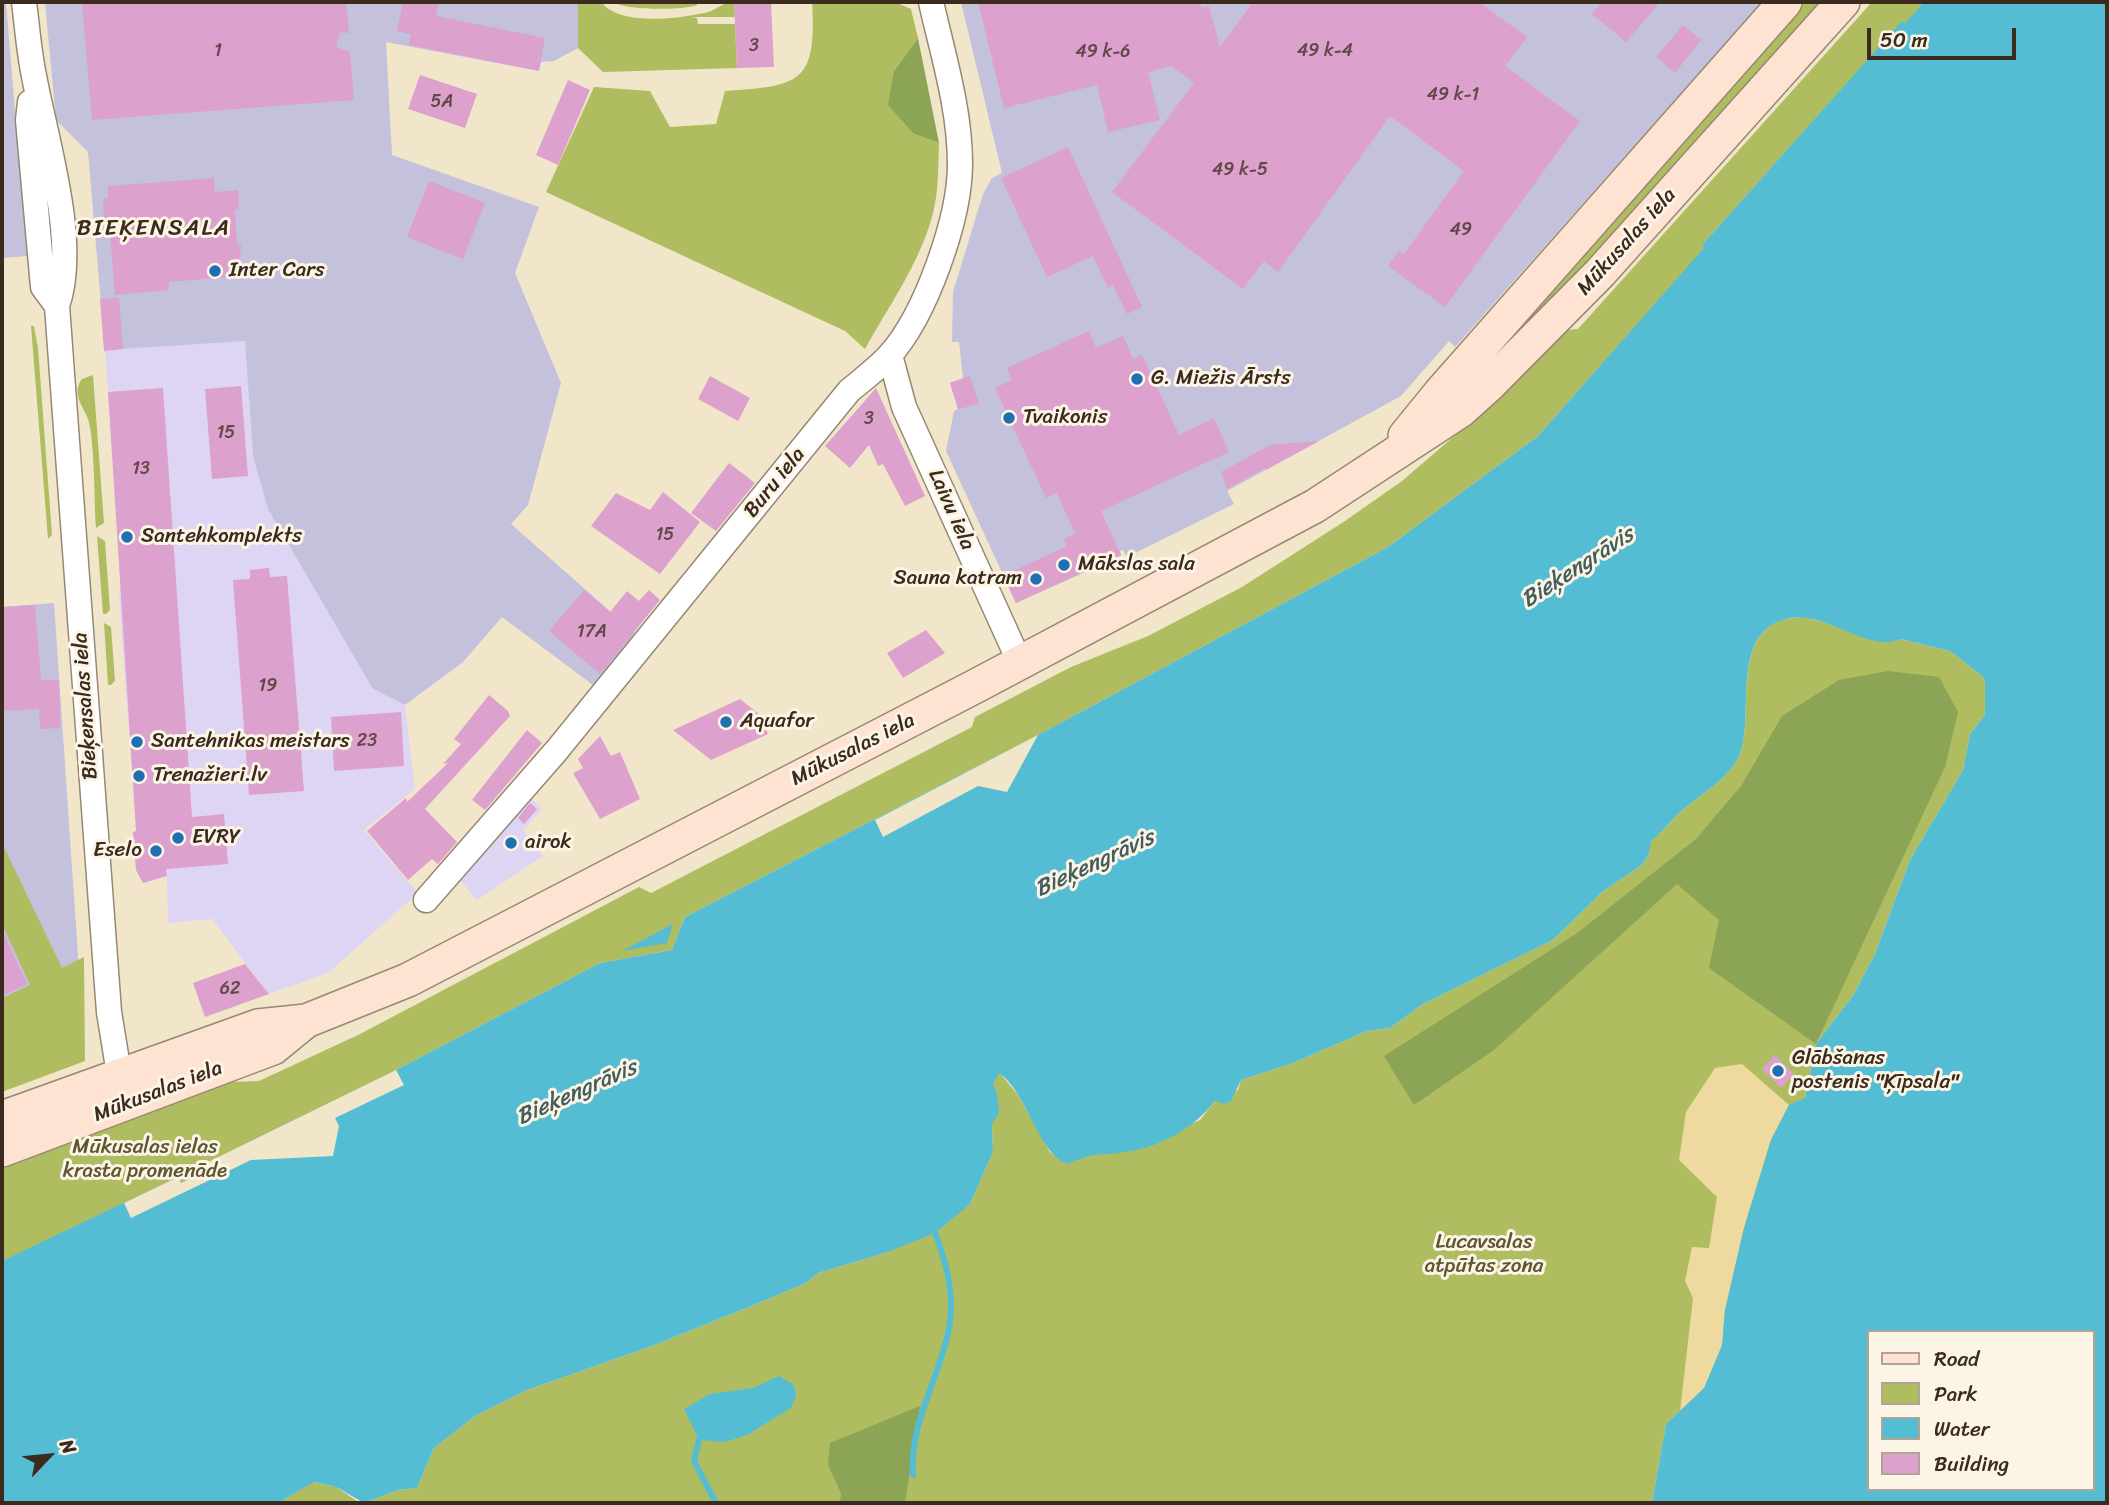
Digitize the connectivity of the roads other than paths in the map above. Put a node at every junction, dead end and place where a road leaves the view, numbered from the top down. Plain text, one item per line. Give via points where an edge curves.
1 (24, 2) edge
2 (931, 2) edge
3 (1786, 2) edge
4 (1843, 2) edge
5 (890, 355) junction
6 (1388, 457) junction
7 (1020, 663) junction
8 (426, 900) dead end
9 (122, 1090) junction
10 (2, 1118) edge
11 (2, 1150) edge

1 - 9 street, Bieķensalas iela via 33,74 58,182 65,284 57,306 109,1012
2 - 5 street, Buru iela via 953,98 959,184 939,259 918,310
3 - 6 main road, Mūkusalas iela
4 - 6 main road, Mūkusalas iela via 1551,325 1460,411
5 - 7 street, Laivu iela via 904,407
5 - 8 street, Buru iela via 849,391 557,750
6 - 7 main road, Mūkusalas iela via 1315,506
7 - 9 main road, Mūkusalas iela via 452,958 306,1021 258,1026
9 - 10 main road, Mūkusalas iela
9 - 11 main road, Mūkusalas iela

